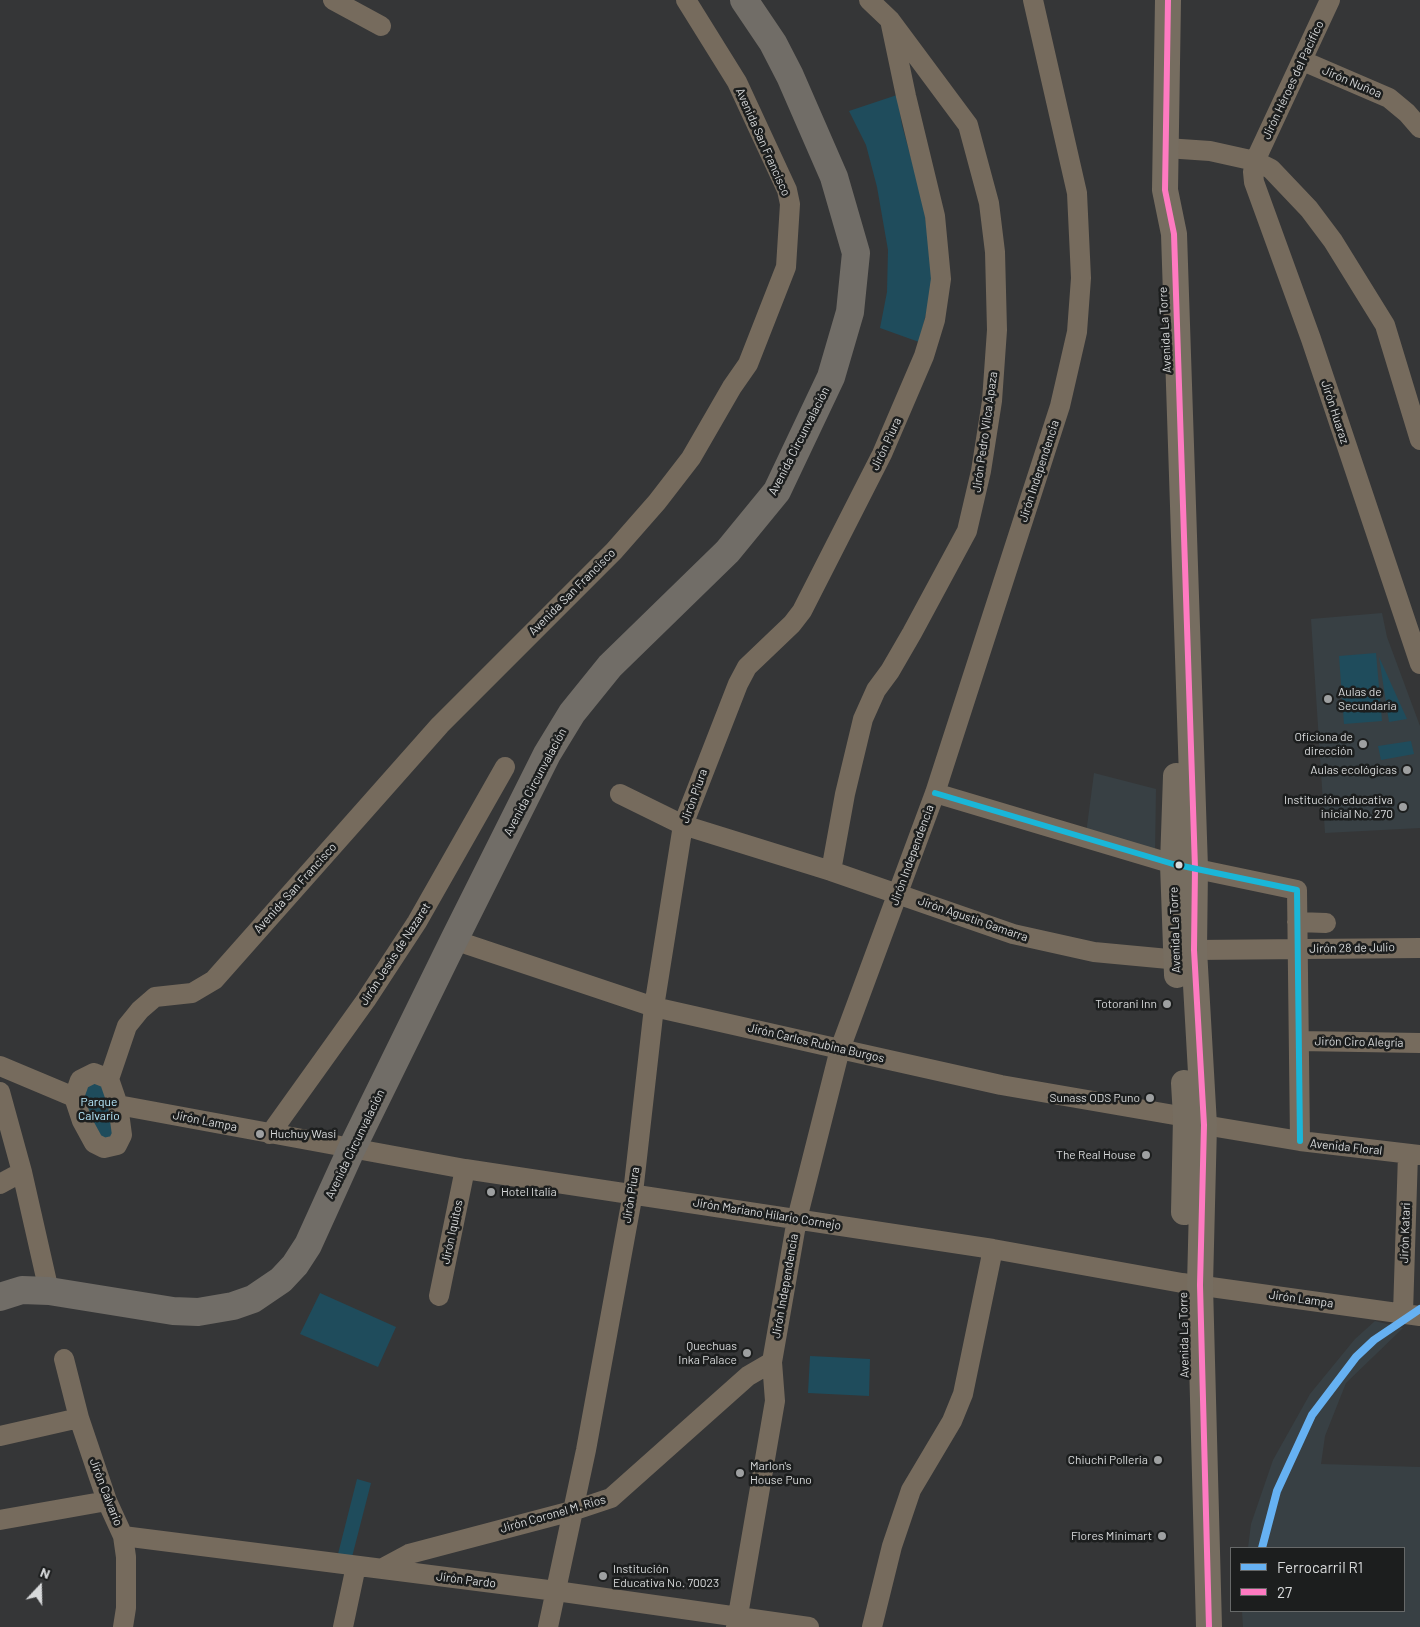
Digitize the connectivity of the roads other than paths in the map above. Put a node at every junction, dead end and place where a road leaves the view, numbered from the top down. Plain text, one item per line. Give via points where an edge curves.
1 (333, 0) edge
2 (686, 0) edge
3 (744, 0) edge
4 (869, 0) edge
5 (1033, 0) edge
6 (1168, 0) edge
7 (1330, 0) edge
8 (890, 20) junction
9 (381, 26) dead end
10 (1303, 61) junction
11 (1420, 128) edge
12 (1166, 148) junction
13 (1256, 161) junction
14 (1420, 440) edge
15 (1420, 664) edge
16 (506, 767) dead end
17 (935, 793) junction
18 (620, 794) dead end
19 (683, 825) junction
20 (1184, 866) junction
21 (831, 871) junction
22 (898, 894) junction
23 (1297, 922) junction
24 (1326, 922) dead end
25 (454, 940) junction
26 (1420, 948) edge
27 (1297, 949) junction
28 (1188, 957) junction
29 (654, 1007) junction
30 (1298, 1041) junction
31 (1420, 1043) edge
32 (840, 1049) junction
33 (0, 1066) edge
34 (109, 1079) junction
35 (0, 1092) edge
36 (74, 1096) junction
37 (118, 1105) junction
38 (1195, 1121) junction
39 (270, 1134) junction
40 (1300, 1142) junction
41 (352, 1148) junction
42 (1414, 1154) edge
43 (465, 1169) junction
44 (22, 1172) junction
45 (0, 1184) edge
46 (633, 1193) junction
47 (796, 1219) junction
48 (993, 1249) junction
49 (1191, 1284) junction
50 (49, 1291) junction
51 (439, 1296) dead end
52 (0, 1297) edge
53 (1411, 1314) edge
54 (64, 1359) dead end
55 (772, 1362) junction
56 (79, 1418) junction
57 (0, 1436) edge
58 (107, 1501) junction
59 (572, 1511) junction
60 (0, 1520) edge
61 (123, 1536) junction
62 (356, 1566) junction
63 (381, 1569) junction
64 (556, 1591) junction
65 (736, 1622) edge
66 (123, 1627) edge
67 (343, 1627) edge
68 (548, 1627) edge
69 (809, 1627) edge
70 (872, 1627) edge
71 (1191, 1627) edge
72 (1209, 1627) edge

1 - 9 street
2 - 34 street, Avenida San Francisco via 737,82 787,190 790,204 786,267 748,364 691,458 627,537 440,725 214,980 192,993 155,997 140,1010 127,1026
3 - 25 highway, Avenida Circunvalación via 773,43 790,76 834,177 856,253 850,312 837,359 777,491 727,552 610,666 572,713 547,754
4 - 8 street, Jirón Pedro Vilca Apaza
5 - 17 street, Jirón Independencia via 1077,193 1081,278 1077,332 1051,434
6 - 12 main road, Avenida La Torre
7 - 10 street, Jirón Héroes del Pacífico
8 - 19 street, Jirón Piura via 935,216 941,280 935,320 924,356 882,454 802,611 747,667 738,684
8 - 21 street, Jirón Pedro Vilca Apaza via 968,125 971,134 989,203 995,252 996,339 992,401 967,531 912,633 876,690 863,719
10 - 11 street, Jirón Nuñoa via 1388,98
10 - 13 street, Jirón Héroes del Pacífico
12 - 13 street via 1210,151
12 - 20 main road, Avenida La Torre via 1167,204 1161,233 1173,511 1176,777
13 - 14 street via 1271,169 1309,210 1369,297 1385,325
13 - 15 street, Jirón Huaraz via 1253,172 1257,193 1311,339
16 - 39 street, Jirón Jesús de Nazaret via 418,922
17 - 20 street
17 - 22 street, Jirón Independencia
18 - 19 street, Jirón Agustín Gamarra
19 - 21 street, Jirón Agustín Gamarra
19 - 29 street, Jirón Piura
20 - 23 street via 1297,890
20 - 28 main road, Avenida La Torre
21 - 22 street, Jirón Agustín Gamarra
22 - 28 street, Jirón Agustín Gamarra via 1013,934 1049,943 1094,952
22 - 32 street, Jirón Independencia
23 - 24 street
23 - 27 street
25 - 29 street, Jirón Carlos Rubina Burgos
25 - 41 highway, Avenida Circunvalación
26 - 27 street, Jirón 28 de Julio
27 - 28 street, Jirón 28 de Julio
27 - 30 street
28 - 38 main road, Avenida La Torre
29 - 32 street, Jirón Carlos Rubina Burgos
29 - 46 street, Jirón Piura
30 - 31 street, Jirón Ciro Alegría
30 - 40 street
32 - 38 street, Jirón Carlos Rubina Burgos via 1001,1085
32 - 47 street, Jirón Independencia
33 - 36 street
34 - 36 street via 94,1073 80,1080
34 - 37 street
35 - 44 street
36 - 37 street via 82,1121 94,1142 104,1148 118,1144 122,1134
37 - 39 street, Jirón Lampa
38 - 40 street, Avenida Floral
38 - 49 main road, Avenida La Torre
39 - 41 street, Jirón Lampa
40 - 42 street, Avenida Floral
41 - 43 street, Jirón Mariano Hilario Cornejo
41 - 50 highway, Avenida Circunvalación via 308,1245 295,1265 268,1291 253,1299 198,1312
42 - 53 street, Jirón Katari
43 - 46 street, Jirón Mariano Hilario Cornejo
43 - 51 street, Jirón Iquitos
44 - 45 street
44 - 50 street
46 - 47 street, Jirón Mariano Hilario Cornejo
46 - 59 street, Jirón Piura
47 - 48 street, Jirón Mariano Hilario Cornejo
47 - 55 street, Jirón Independencia
48 - 49 street, Jirón Mariano Hilario Cornejo
48 - 70 street via 963,1394 952,1421 911,1490 892,1546
49 - 53 street, Jirón Lampa
49 - 71 main road, Avenida La Torre
49 - 72 main road, Avenida La Torre
50 - 52 highway, Avenida Circunvalación via 22,1290
54 - 56 street, Jirón Calvario
55 - 59 street, Jirón Coronel M. Rios via 748,1376 611,1498
55 - 65 street, Jirón Independencia via 775,1401
56 - 57 street
56 - 58 street, Jirón Calvario
58 - 60 street
58 - 61 street, Jirón Calvario
59 - 63 street, Jirón Coronel M. Rios via 409,1554
59 - 64 street, Jirón Piura
61 - 62 street, Jirón Pardo
61 - 66 street, Jirón Calvario via 126,1557
62 - 63 street, Jirón Pardo
62 - 67 street
63 - 64 street, Jirón Pardo
64 - 65 street, Jirón Pardo
64 - 68 street, Jirón Piura
65 - 69 street, Jirón Pardo

